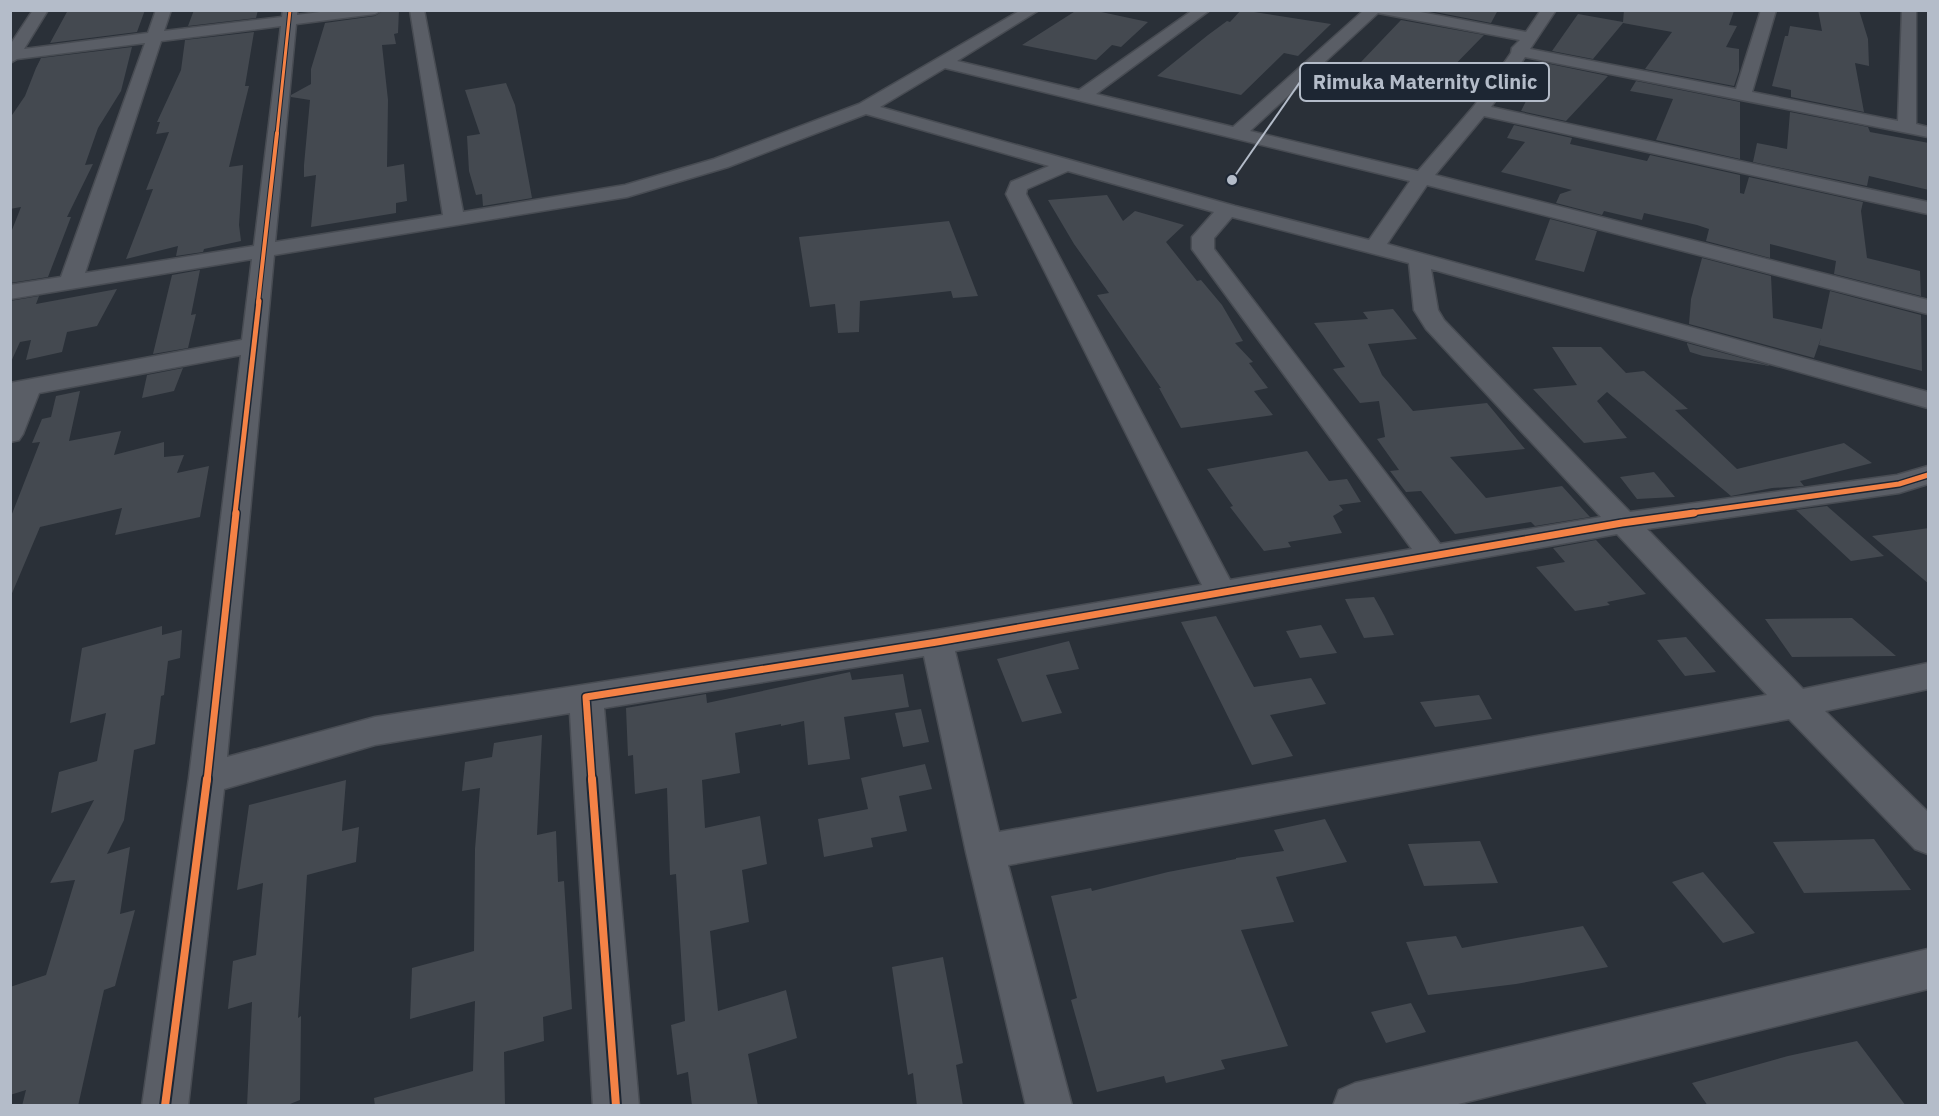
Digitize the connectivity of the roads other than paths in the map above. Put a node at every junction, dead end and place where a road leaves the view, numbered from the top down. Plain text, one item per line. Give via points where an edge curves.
1 (41, 10) edge
2 (164, 10) edge
3 (375, 10) edge
4 (417, 10) edge
5 (1032, 10) edge
6 (1203, 10) edge
7 (1373, 10) edge
8 (1383, 10) edge
9 (1549, 10) edge
10 (1769, 10) edge
11 (1909, 10) edge
12 (290, 16) edge
13 (155, 38) junction
14 (1523, 44) junction
15 (11, 56) edge
16 (941, 62) junction
17 (1082, 96) junction
18 (1742, 96) junction
19 (865, 108) junction
20 (1480, 110) junction
21 (1907, 128) junction
22 (1238, 132) junction
23 (1929, 132) edge
24 (1066, 165) junction
25 (1422, 178) junction
26 (1929, 208) edge
27 (1228, 210) junction
28 (454, 220) junction
29 (1374, 248) junction
30 (266, 251) junction
31 (1419, 259) junction
32 (71, 281) junction
33 (10, 292) edge
34 (1929, 307) edge
35 (255, 345) junction
36 (20, 389) edge
37 (1929, 400) edge
38 (10, 434) edge
39 (1929, 475) edge
40 (1623, 524) junction
41 (1434, 557) junction
42 (1222, 593) junction
43 (937, 642) junction
44 (1929, 676) edge
45 (586, 697) junction
46 (1796, 704) junction
47 (207, 778) junction
48 (1929, 837) edge
49 (985, 852) junction
50 (1929, 969) edge
51 (165, 1106) edge
52 (616, 1106) edge
53 (1049, 1106) edge
54 (1354, 1106) edge

1 - 15 street
2 - 13 street
3 - 12 street
4 - 28 street
5 - 16 street
6 - 17 street
7 - 22 street
8 - 14 street
9 - 14 street
10 - 18 street
11 - 21 street
12 - 13 street
12 - 30 street
13 - 15 street
13 - 32 street
14 - 18 street
14 - 20 street
16 - 17 street
16 - 19 street
17 - 22 street
18 - 21 street
19 - 24 street
19 - 28 street via 654,185
20 - 25 street
20 - 26 street
21 - 23 street
22 - 25 street
24 - 27 street
24 - 42 street via 1018,186 1016,194
25 - 29 street
25 - 34 street
27 - 29 street
27 - 41 street via 1203,237 1203,249
28 - 30 street
29 - 31 street
30 - 32 street
30 - 35 street
31 - 37 street
31 - 40 street via 1426,310 1434,324
32 - 33 street
35 - 36 street
35 - 47 street
36 - 38 street
39 - 40 street via 1899,484
40 - 41 street
40 - 46 street
41 - 42 street
42 - 43 street
43 - 45 street
43 - 49 street
44 - 46 street
45 - 47 street via 375,731
45 - 52 street
46 - 48 street
46 - 49 street
47 - 51 street
49 - 53 street
50 - 54 street

